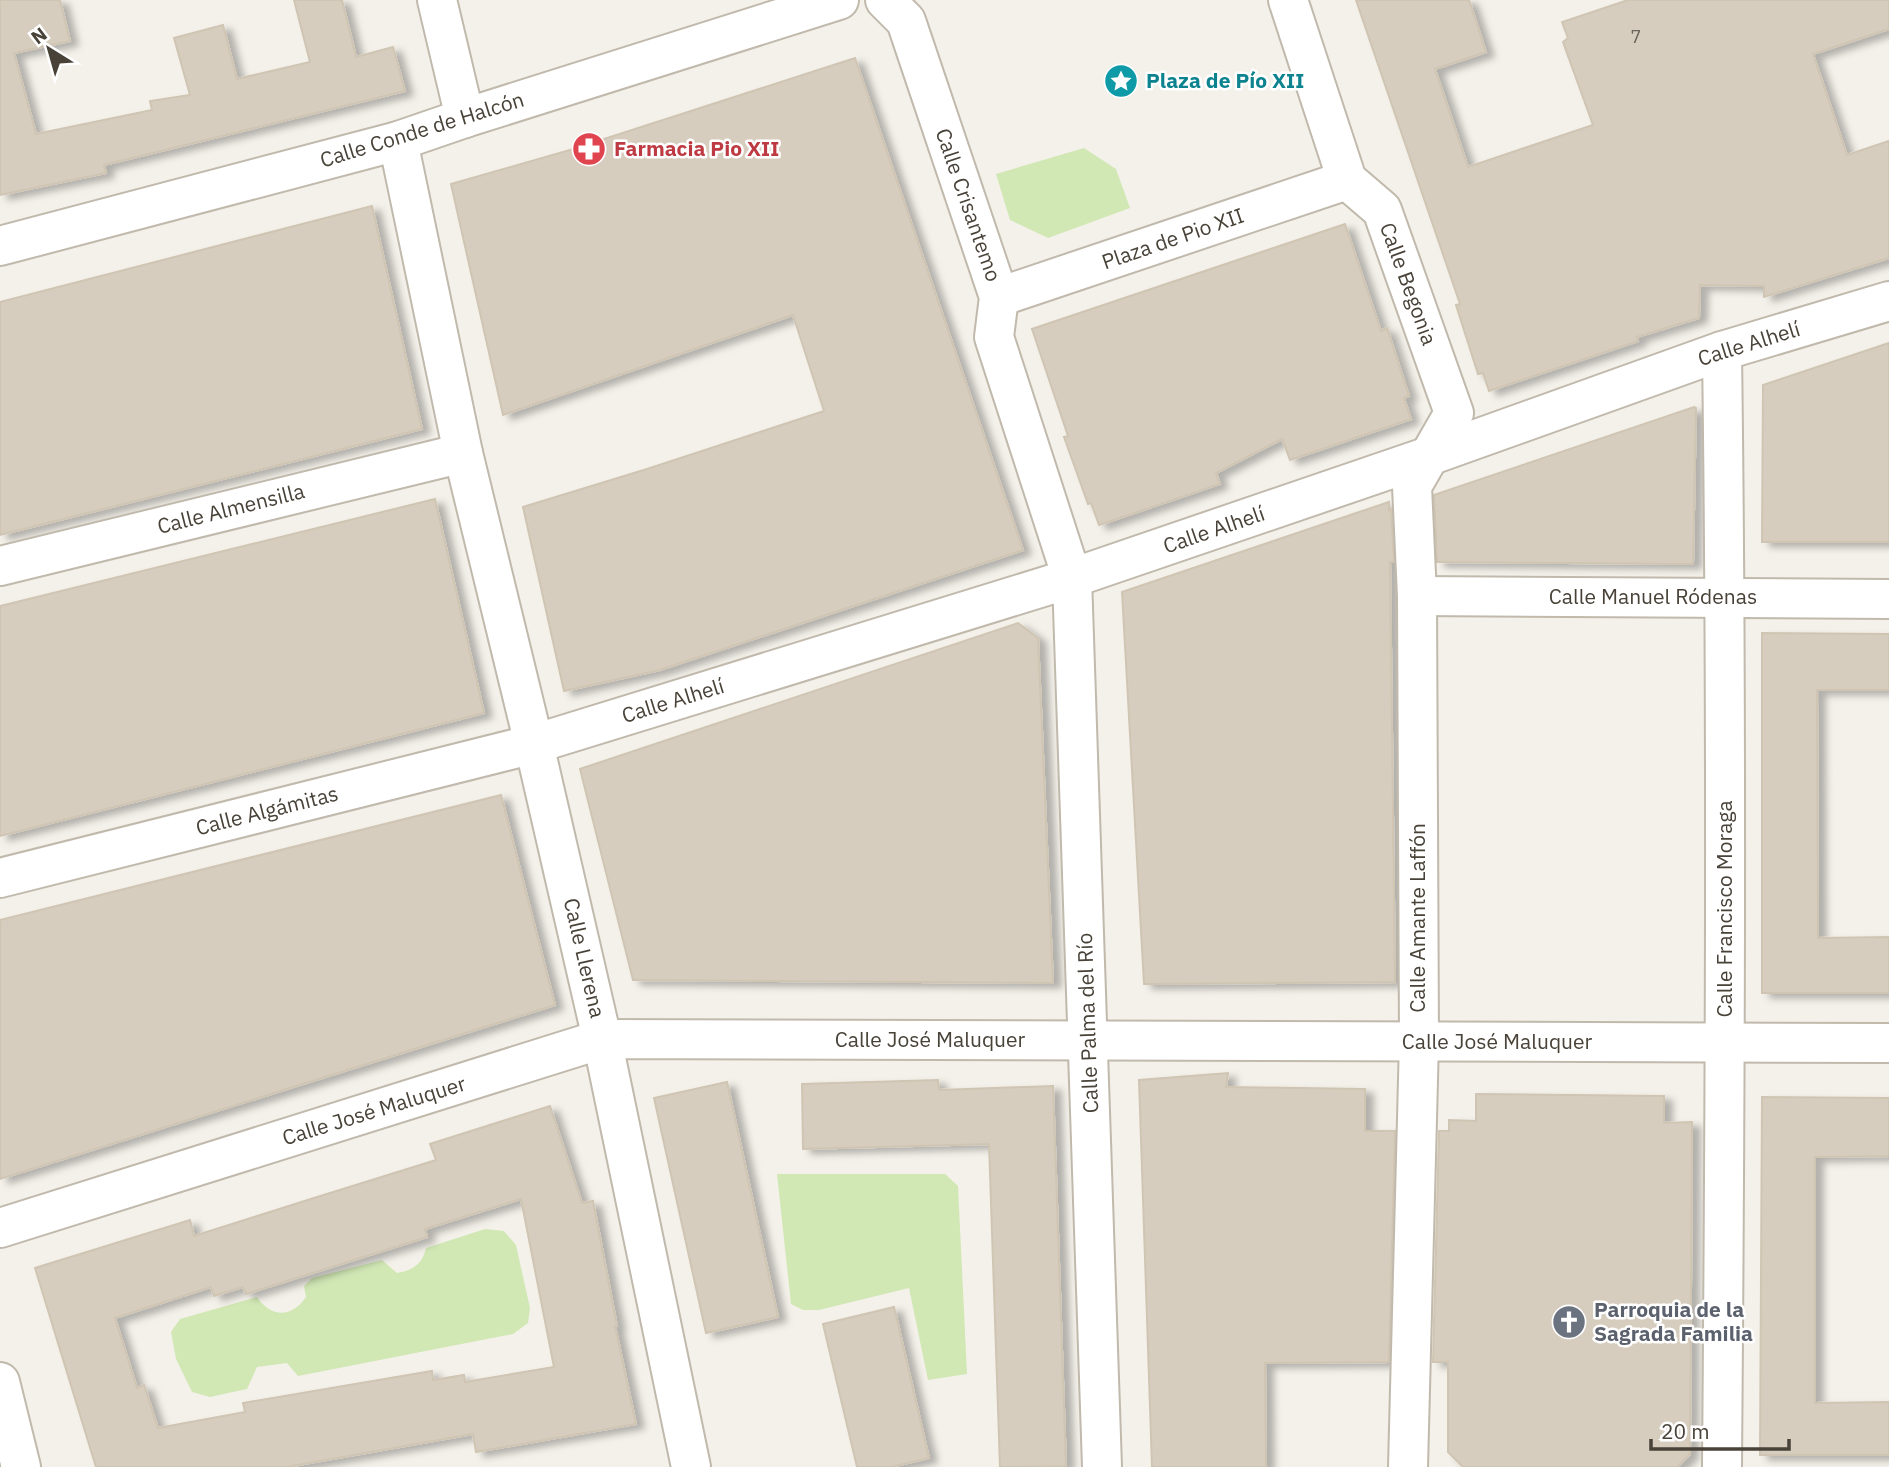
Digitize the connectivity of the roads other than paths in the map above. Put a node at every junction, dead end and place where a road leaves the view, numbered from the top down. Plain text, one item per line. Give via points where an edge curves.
1 (437, 0) edge
2 (839, 0) edge
3 (885, 0) edge
4 (1288, 0) edge
5 (465, 118) junction
6 (398, 141) junction
7 (1348, 180) junction
8 (0, 246) edge
9 (999, 298) junction
10 (1889, 301) edge
11 (1722, 351) junction
12 (463, 453) junction
13 (1429, 456) junction
14 (0, 566) edge
15 (1072, 578) junction
16 (1417, 596) junction
17 (1725, 598) junction
18 (1889, 599) edge
19 (534, 744) junction
20 (0, 878) edge
21 (602, 1039) junction
22 (1088, 1040) junction
23 (1419, 1041) junction
24 (1725, 1043) junction
25 (1889, 1044) edge
26 (0, 1228) edge
27 (0, 1382) edge
28 (21, 1467) edge
29 (691, 1467) edge
30 (1102, 1467) edge
31 (1408, 1467) edge
32 (1722, 1467) edge

1 - 5 street
2 - 5 street, Calle Conde de Halcón
3 - 9 street, Calle Crisantemo via 906,21
4 - 7 street
5 - 6 street, Calle Conde de Halcón
6 - 8 street, Calle Conde de Halcón
6 - 12 street, Calle Llerena
7 - 9 street, Plaza de Pio XII
7 - 13 street, Calle Begonia via 1382,210 1454,413
9 - 15 street, Calle Crisantemo via 994,337
10 - 11 street, Calle Alhelí
11 - 13 street, Calle Alhelí
11 - 17 street, Calle Francisco Moraga
12 - 14 street, Calle Almensilla
12 - 19 street, Calle Llerena
13 - 15 street, Calle Alhelí
13 - 16 street, Calle Amante Laffón via 1412,486
15 - 19 street, Calle Alhelí
15 - 22 street, Calle Palma del Río
16 - 17 street, Calle Manuel Ródenas
16 - 23 street, Calle Amante Laffón
17 - 18 street, Calle Manuel Ródenas
17 - 24 street, Calle Francisco Moraga
19 - 20 street, Calle Algámitas
19 - 21 street, Calle Llerena
21 - 22 street, Calle José Maluquer
21 - 26 street, Calle José Maluquer
21 - 29 street, Calle Llerena
22 - 23 street, Calle José Maluquer
22 - 30 street, Calle Palma del Río
23 - 24 street, Calle José Maluquer
23 - 31 street, Calle Amante Laffón
24 - 25 street, Calle José Maluquer
24 - 32 street, Calle Francisco Moraga
27 - 28 street

